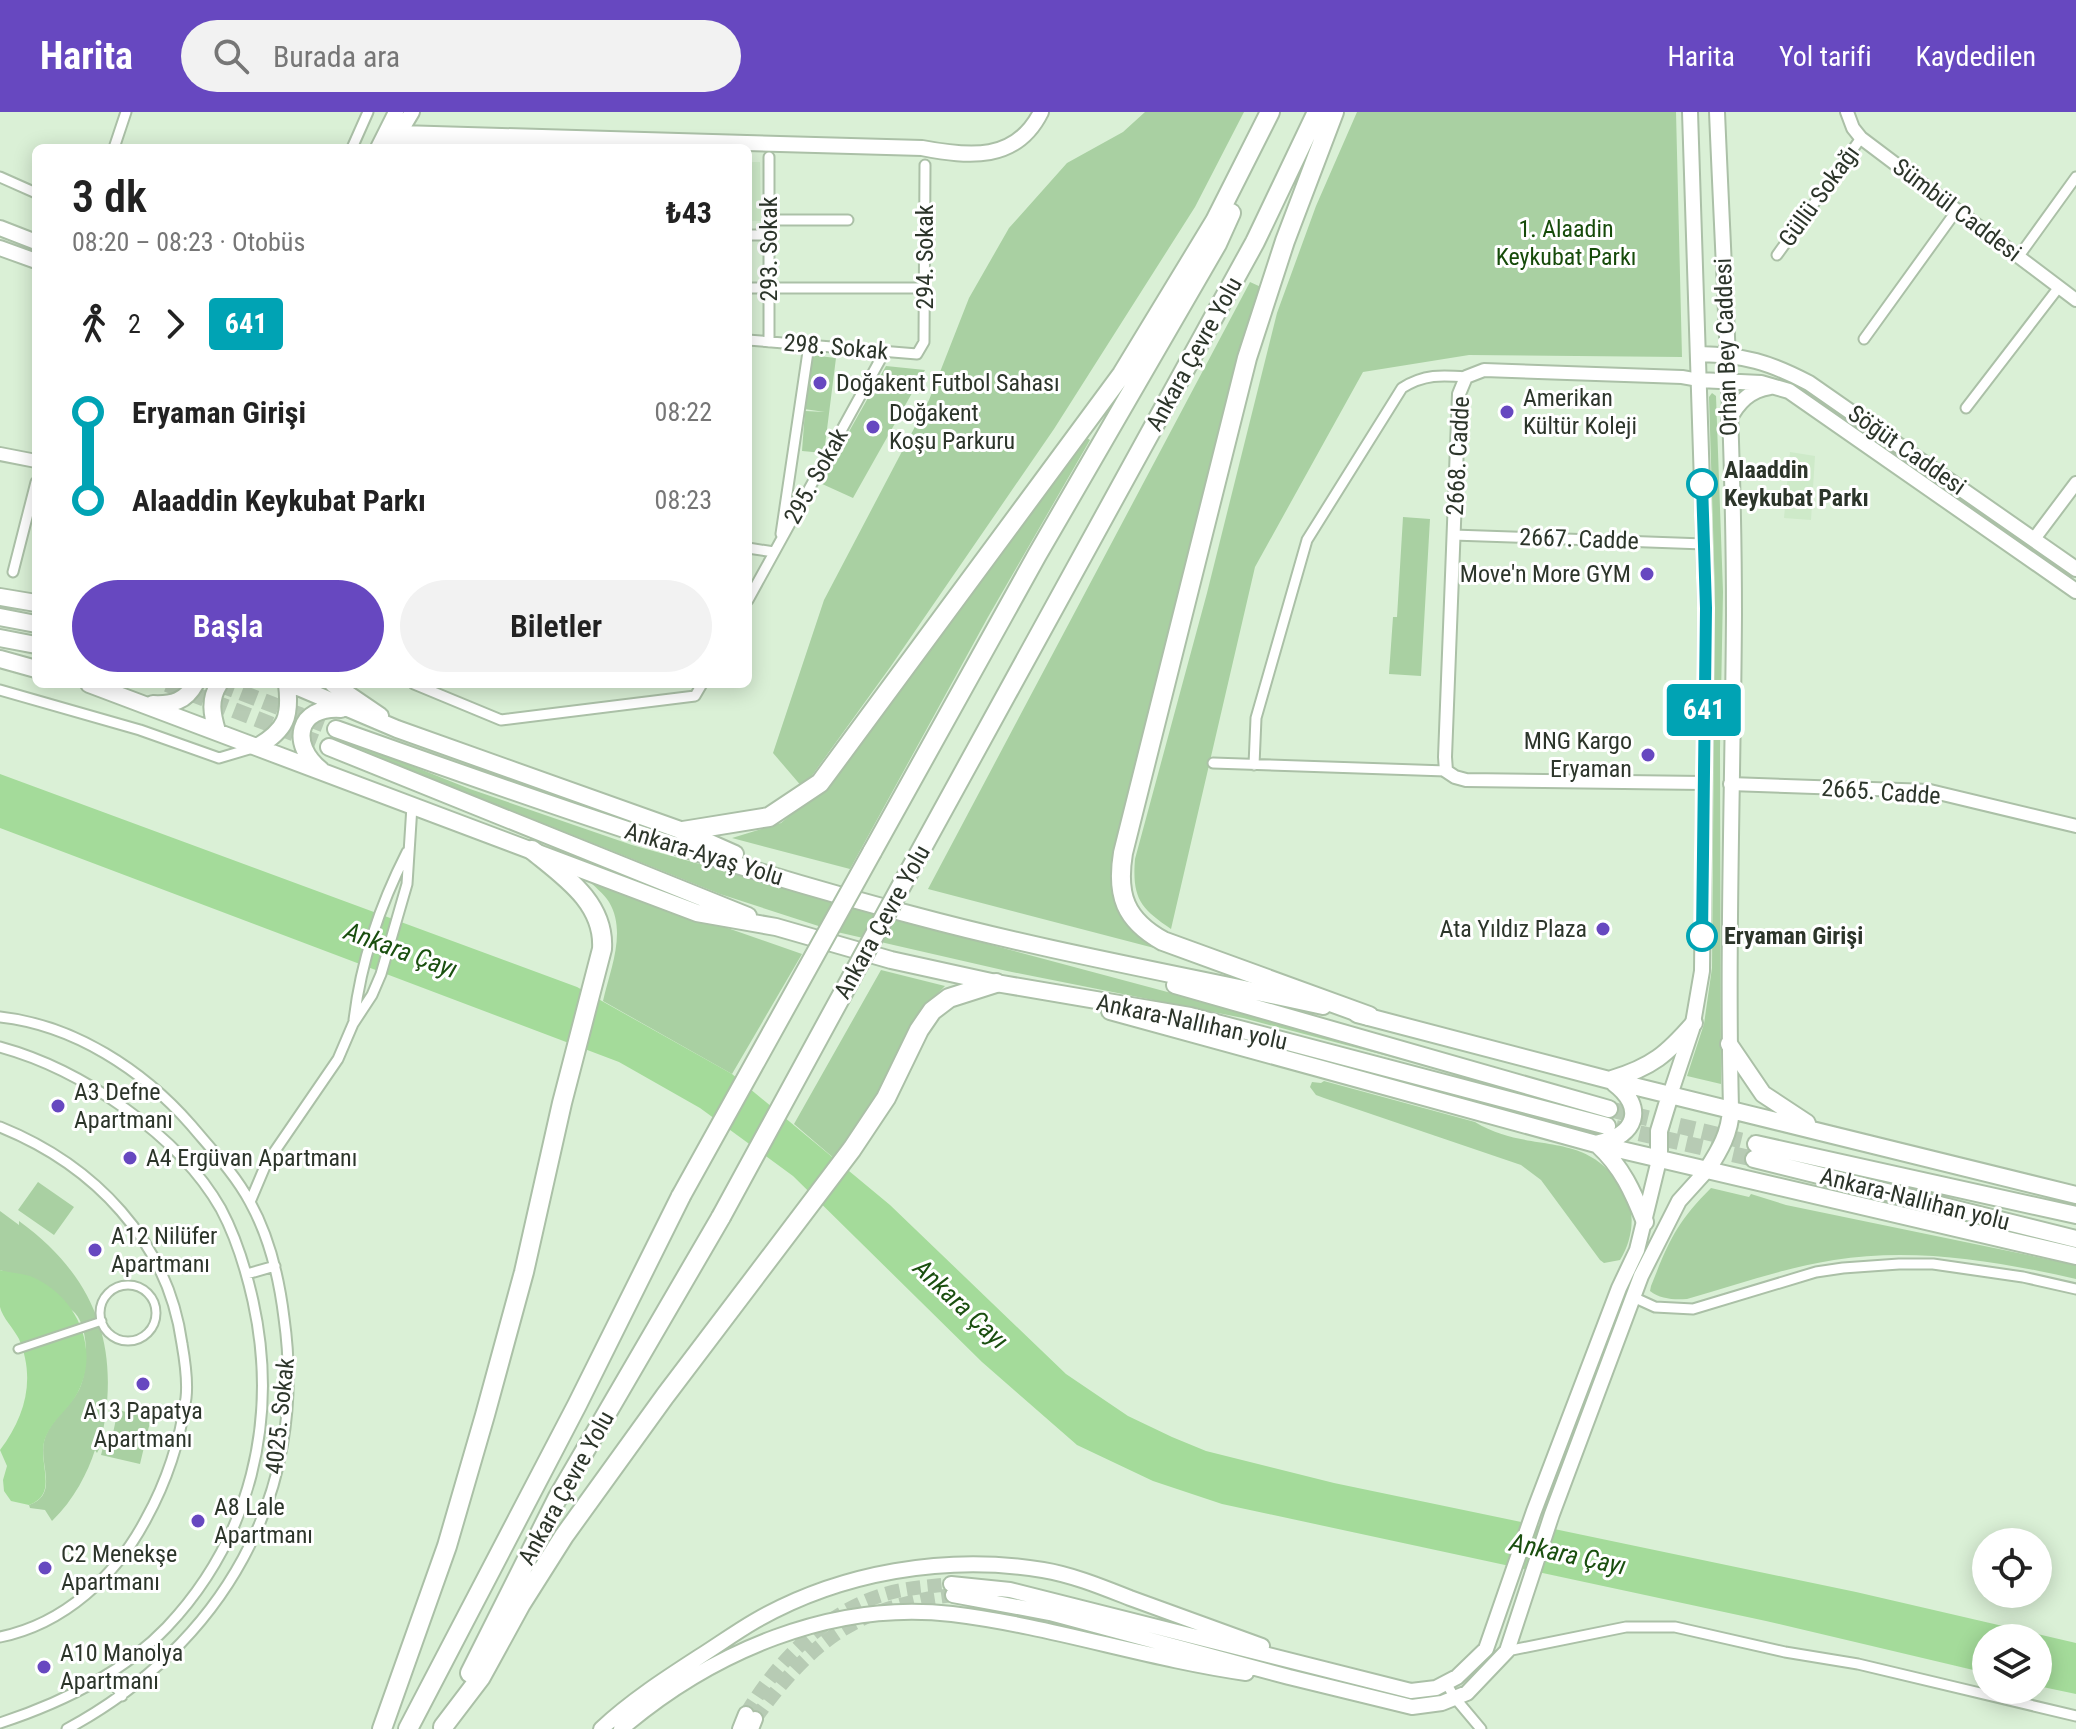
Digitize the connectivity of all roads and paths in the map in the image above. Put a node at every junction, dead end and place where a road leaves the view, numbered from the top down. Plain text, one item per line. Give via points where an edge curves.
1 (126, 112) edge
2 (368, 112) edge
3 (396, 112) edge
4 (412, 112) edge
5 (1041, 112) edge
6 (1270, 112) edge
7 (1276, 112) edge
8 (1317, 112) edge
9 (1334, 112) edge
10 (1690, 112) edge
11 (1717, 112) edge
12 (1847, 112) edge
13 (1861, 138) junction
14 (395, 142) edge
15 (115, 144) edge
16 (354, 144) edge
17 (380, 144) edge
18 (450, 144) edge
19 (599, 144) edge
20 (752, 145) edge
21 (939, 151) junction
22 (752, 152) edge
23 (769, 157) dead end
24 (925, 165) dead end
25 (0, 177) edge
26 (2076, 177) edge
27 (32, 191) edge
28 (1957, 210) junction
29 (769, 220) junction
30 (848, 220) dead end
31 (0, 228) edge
32 (752, 235) edge
33 (769, 235) junction
34 (32, 240) edge
35 (0, 248) edge
36 (1777, 255) dead end
37 (2019, 256) junction
38 (32, 260) edge
39 (2059, 287) junction
40 (752, 288) edge
41 (769, 288) junction
42 (925, 288) junction
43 (2076, 300) edge
44 (1864, 339) dead end
45 (752, 340) edge
46 (769, 342) junction
47 (809, 345) junction
48 (922, 349) joint
49 (885, 351) junction
50 (1699, 354) junction
51 (1727, 355) junction
52 (1466, 377) junction
53 (1699, 380) junction
54 (1728, 381) junction
55 (1778, 386) junction
56 (1966, 408) dead end
57 (1729, 420) junction
58 (0, 454) edge
59 (32, 460) edge
60 (2076, 483) edge
61 (32, 498) edge
62 (1453, 535) junction
63 (2034, 539) junction
64 (780, 542) junction
65 (1704, 544) junction
66 (752, 549) edge
67 (774, 552) junction
68 (2076, 569) edge
69 (13, 572) dead end
70 (752, 583) edge
71 (2076, 591) edge
72 (0, 597) edge
73 (32, 602) edge
74 (0, 617) edge
75 (32, 623) edge
76 (0, 638) edge
77 (32, 644) edge
78 (0, 659) edge
79 (32, 668) edge
80 (101, 688) edge
81 (193, 688) edge
82 (216, 688) edge
83 (289, 688) edge
84 (299, 688) edge
85 (340, 688) edge
86 (424, 688) edge
87 (700, 688) edge
88 (0, 690) edge
89 (147, 704) junction
90 (351, 709) junction
91 (336, 729) tunnel mouth
92 (397, 729) junction
93 (217, 731) junction
94 (257, 747) junction
95 (329, 747) tunnel mouth
96 (212, 756) junction
97 (1213, 763) dead end
98 (1254, 765) junction
99 (1446, 771) junction
100 (326, 774) junction
101 (1703, 783) junction
102 (1730, 784) junction
103 (412, 806) junction
104 (2076, 826) edge
105 (683, 831) junction
106 (409, 849) junction
107 (532, 850) junction
108 (799, 883) junction
109 (776, 927) junction
110 (1078, 956) junction
111 (996, 983) junction
112 (1051, 993) junction
113 (1369, 1016) junction
114 (0, 1017) edge
115 (1694, 1023) junction
116 (353, 1024) junction
117 (1729, 1044) junction
118 (0, 1047) edge
119 (1609, 1080) junction
120 (1670, 1095) junction
121 (1731, 1109) junction
122 (0, 1127) edge
123 (1818, 1131) junction
124 (1596, 1144) junction
125 (1659, 1160) junction
126 (1707, 1170) junction
127 (2076, 1195) edge
128 (250, 1202) junction
129 (2076, 1215) edge
130 (1645, 1222) junction
131 (2076, 1239) edge
132 (2076, 1256) edge
133 (275, 1266) junction
134 (247, 1274) junction
135 (1619, 1288) junction
136 (2076, 1289) edge
137 (1633, 1297) junction
138 (102, 1321) junction
139 (19, 1348) dead end
140 (0, 1637) edge
141 (1507, 1651) junction
142 (1322, 1669) junction
143 (108, 1674) junction
144 (1446, 1683) junction
145 (1319, 1684) junction
146 (122, 1696) junction
147 (1455, 1698) junction
148 (2076, 1716) edge
149 (751, 1721) tunnel mouth
150 (0, 1723) edge
151 (442, 1728) edge
152 (67, 1729) edge
153 (382, 1729) edge
154 (408, 1729) edge
155 (601, 1729) edge
156 (621, 1729) edge
157 (740, 1729) edge
158 (1481, 1729) edge

1 - 15 street
2 - 16 street
3 - 17 main road
4 - 14 main road
5 - 21 main road via 1028,134 1007,148
6 - 105 highway via 1215,221 1122,374 820,783 769,817
7 - 154 highway, Ankara Çevre Yolu, bridge via 1217,244 1037,555 681,1196
8 - 151 highway, Ankara Çevre Yolu, bridge via 1255,242 721,1217 558,1497
9 - 113 highway via 1247,358 1123,853 1121,890 1137,923 1163,941
10 - 50 main road, Orhan Bey Caddesi
11 - 51 main road, Orhan Bey Caddesi
12 - 13 street, Sümbül Caddesi
13 - 28 street, Sümbül Caddesi
13 - 36 street, Güllü Sokağı
14 - 18 main road
14 - 19 main road
20 - 21 main road
21 - 22 main road via 923,156
23 - 29 street, 293. Sokak
24 - 42 street, 294. Sokak
25 - 27 street
26 - 37 street
28 - 37 street, Sümbül Caddesi
28 - 44 street
29 - 30 street
29 - 33 street, 293. Sokak
31 - 34 main road
32 - 33 street
33 - 41 street, 293. Sokak
35 - 38 main road
37 - 39 street, Sümbül Caddesi
39 - 43 street, Sümbül Caddesi
39 - 56 street
40 - 41 street
41 - 42 street
41 - 46 street, 293. Sokak
42 - 48 street, 294. Sokak
45 - 46 street, 298. Sokak
46 - 47 street, 298. Sokak
47 - 49 street, 298. Sokak
47 - 64 street
48 - 49 street, 298. Sokak via 917,354
49 - 64 street, 295. Sokak
50 - 51 main road, Söğüt Caddesi
50 - 53 main road, Orhan Bey Caddesi
51 - 54 main road, Orhan Bey Caddesi
51 - 63 main road, Söğüt Caddesi via 1762,362 1809,383
52 - 53 street, 2668. Cadde via 1484,370
52 - 62 street, 2668. Cadde via 1459,394
52 - 98 street via 1432,375 1402,388 1311,530 1256,718
53 - 54 main road, Söğüt Caddesi
53 - 65 main road, Orhan Bey Caddesi
54 - 55 main road, Söğüt Caddesi
54 - 57 main road, Orhan Bey Caddesi
55 - 57 main road via 1751,393
55 - 71 main road, Söğüt Caddesi
57 - 102 main road, Orhan Bey Caddesi via 1734,612
58 - 59 street
60 - 63 street
61 - 69 street
62 - 65 street, 2667. Cadde
62 - 99 street, 2668. Cadde
63 - 68 main road, Söğüt Caddesi
64 - 67 street, 295. Sokak
65 - 101 main road, Orhan Bey Caddesi
66 - 67 street
67 - 70 street, 295. Sokak
72 - 73 highway
74 - 75 highway
76 - 77 highway
78 - 79 highway
80 - 89 highway
81 - 89 highway via 178,702
82 - 93 highway via 212,710
83 - 94 highway via 286,722
84 - 90 highway
85 - 92 highway
86 - 87 street via 501,720 695,696
88 - 96 street
89 - 93 highway
90 - 92 highway
90 - 100 highway via 316,712 304,724 304,751
91 - 108 highway, Ankara-Ayaş Yolu via 587,818
92 - 105 highway
93 - 94 highway
93 - 96 street
94 - 96 street
94 - 100 highway
95 - 109 highway, Ankara-Ayaş Yolu
97 - 98 street
98 - 99 street
99 - 101 street via 1466,780
100 - 103 highway
101 - 115 main road, Orhan Bey Caddesi via 1702,971
102 - 104 street, 2665. Cadde via 1930,791
102 - 117 main road, Orhan Bey Caddesi
103 - 106 street
103 - 107 highway
105 - 108 highway
106 - 116 street via 380,911 357,989
106 - 116 street via 407,884 381,974
107 - 109 highway via 697,913
107 - 153 highway via 593,909 603,935 524,1272 456,1517
108 - 110 highway, Ankara-Ayaş Yolu
109 - 111 highway, Ankara-Nallıhan yolu
110 - 112 highway, Ankara-Nallıhan yolu via 1608,1117 1190,1016
110 - 113 highway
111 - 112 highway, Ankara-Nallıhan yolu
111 - 151 highway via 949,998 932,1011 852,1149 564,1536 481,1677
112 - 124 highway
113 - 119 highway
114 - 128 street, 4025. Sokak via 66,1034 134,1073 185,1118
115 - 119 highway via 1660,1059
115 - 120 main road, Orhan Bey Caddesi
116 - 128 street via 322,1086 266,1164
117 - 121 main road, Orhan Bey Caddesi
117 - 123 highway via 1763,1094
118 - 134 street via 33,1056 97,1091 174,1151 221,1209
119 - 120 highway
119 - 124 highway via 1630,1099 1633,1119 1622,1136
120 - 121 highway
120 - 125 highway via 1659,1131
121 - 123 highway
121 - 126 highway via 1722,1147
122 - 140 street via 28,1138 82,1173 142,1236 172,1295 180,1324 186,1396 171,1467 130,1548 94,1587 46,1623
123 - 127 highway
124 - 125 highway
124 - 130 highway via 1623,1173
125 - 126 highway
125 - 130 main road
126 - 132 highway
126 - 137 main road via 1679,1201
128 - 133 street, 4025. Sokak
129 - 131 highway, Ankara-Nallıhan yolu via 1755,1151
130 - 135 main road
133 - 134 street
133 - 146 street, 4025. Sokak via 288,1344 287,1401 264,1513 209,1612 170,1657
134 - 143 street via 259,1328 264,1395 252,1480 226,1542 193,1597 165,1629
135 - 137 main road
135 - 144 main road via 1486,1649
136 - 137 street via 1933,1264 1899,1264 1816,1272 1693,1309 1655,1307
137 - 141 main road
138 - 138 street via 101,1305 117,1287 142,1288 156,1308 153,1324 135,1340 111,1335
138 - 139 street
141 - 147 main road via 1467,1693
141 - 148 street via 1626,1627 1675,1627
142 - 144 main road via 1411,1691
142 - 145 main road via 1010,1590 952,1590
142 - 155 main road via 1046,1570 947,1565 847,1582 756,1620
143 - 146 street
143 - 150 street
144 - 147 street
145 - 147 main road via 1412,1707
145 - 156 main road via 974,1617 878,1614 832,1621 756,1645 650,1706
146 - 152 street, 4025. Sokak
147 - 158 street
149 - 157 main road

